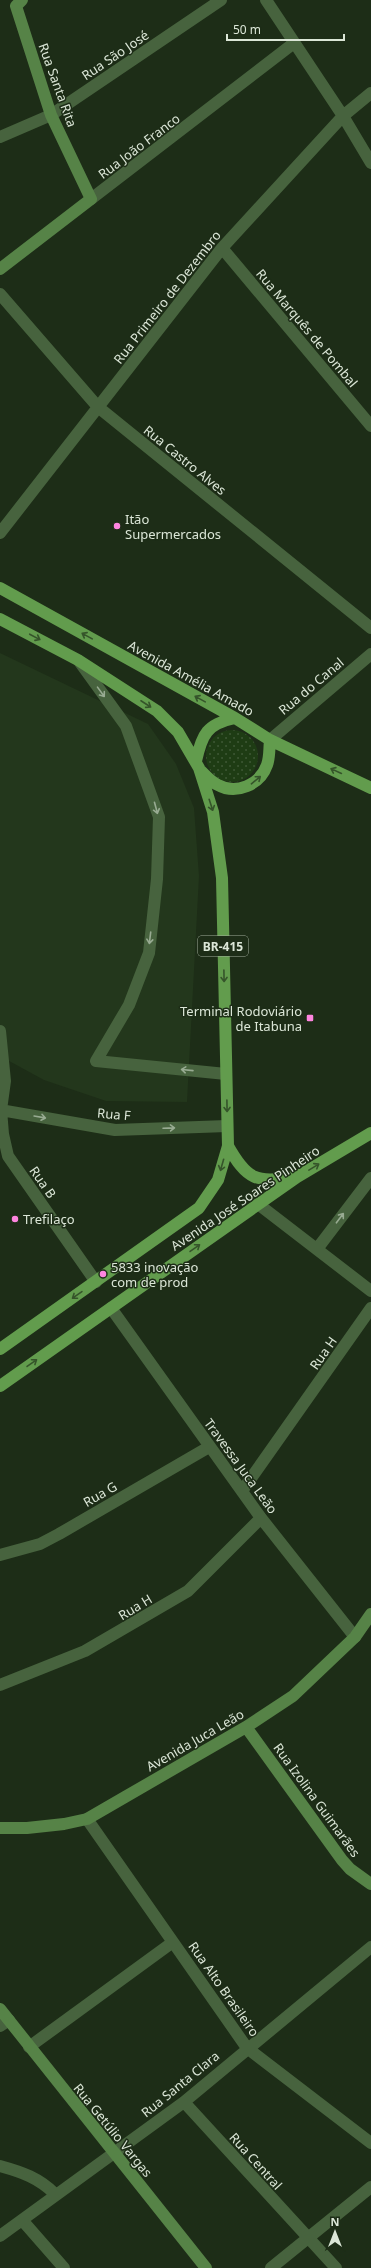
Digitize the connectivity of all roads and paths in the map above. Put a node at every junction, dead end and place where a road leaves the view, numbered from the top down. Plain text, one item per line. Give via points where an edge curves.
1 (221, 0) edge
2 (266, 0) edge
3 (17, 2) edge
4 (294, 43) junction
5 (371, 93) edge
6 (52, 115) junction
7 (343, 116) junction
8 (0, 137) edge
9 (371, 163) edge
10 (91, 199) junction
11 (222, 248) junction
12 (0, 268) edge
13 (0, 294) edge
14 (98, 407) junction
15 (371, 426) edge
16 (0, 533) edge
17 (0, 588) edge
18 (0, 619) edge
19 (371, 628) edge
20 (371, 654) edge
21 (78, 660) junction
22 (235, 718) junction
23 (270, 740) junction
24 (197, 764) junction
25 (371, 788) edge
26 (0, 1032) edge
27 (226, 1074) junction
28 (1, 1110) edge
29 (227, 1126) junction
30 (371, 1133) edge
31 (228, 1146) junction
32 (297, 1177) junction
33 (371, 1178) edge
34 (258, 1204) junction
35 (317, 1249) junction
36 (96, 1282) junction
37 (371, 1291) edge
38 (111, 1308) junction
39 (371, 1308) edge
40 (0, 1349) edge
41 (0, 1386) edge
42 (209, 1447) junction
43 (242, 1491) junction
44 (261, 1518) junction
45 (0, 1555) edge
46 (371, 1614) edge
47 (355, 1637) junction
48 (0, 1685) edge
49 (246, 1727) junction
50 (87, 1819) junction
51 (0, 1828) edge
52 (371, 1884) edge
53 (174, 1942) junction
54 (371, 1947) edge
55 (0, 2009) edge
56 (4, 2023) edge
57 (29, 2046) junction
58 (247, 2048) junction
59 (184, 2102) junction
60 (371, 2143) edge
61 (113, 2153) junction
62 (0, 2166) edge
63 (371, 2186) edge
64 (56, 2194) junction
65 (22, 2220) junction
66 (0, 2236) edge
67 (308, 2238) junction
68 (64, 2268) edge
69 (206, 2268) edge
70 (271, 2268) edge
71 (336, 2268) edge

1 - 6 street, Rua São José
2 - 4 street
3 - 6 street, Rua Santa Rita
4 - 7 street
4 - 10 street, Rua João Franco
5 - 7 street, Rua Primeiro de Dezembro
6 - 8 street, Rua São José
6 - 10 street, Rua Santa Rita
7 - 9 street
7 - 11 street, Rua Primeiro de Dezembro
10 - 12 street, Rua João Franco
11 - 14 street, Rua Primeiro de Dezembro
11 - 15 street, Rua Marquês de Pombal
13 - 14 street, Rua Castro Alves
14 - 16 street, Rua Primeiro de Dezembro
14 - 19 street, Rua Castro Alves
22 -> 17 main road, Avenida Amélia Amado
18 -> 21 main road
20 - 23 street, Rua do Canal
21 -> 24 main road via 157,711 178,732
21 - 27 street via 126,726 159,817 157,878 148,953 129,1005 96,1061
22 - 23 main road, Avenida Amélia Amado
22 - 24 main road via 221,721 203,735
24 -> 23 main road via 218,785 229,789 241,788 252,784 261,776 267,766
25 -> 23 main road, Avenida Amélia Amado
24 -> 27 main road, BR-415 via 213,812 222,878
26 - 28 street, Rua B via 5,1081
27 -> 29 main road, BR-415
28 -> 29 street, Rua F via 115,1130
28 - 36 street, Rua B via 8,1156
29 - 31 main road, Avenida José Soares Pinheiro / BR-415
32 -> 30 main road, Avenida José Soares Pinheiro
31 - 32 main road via 239,1166 256,1178 272,1180
31 -> 36 main road, Avenida José Soares Pinheiro / BR-415 via 218,1180 199,1208
32 - 34 main road, Avenida José Soares Pinheiro
35 -> 33 street
34 - 35 street
38 -> 34 main road, Avenida José Soares Pinheiro
35 - 37 street
36 -> 40 main road, Avenida José Soares Pinheiro / BR-415
41 -> 38 main road, Avenida José Soares Pinheiro
38 - 42 street, Travessa Juca Leão
39 - 43 street, Rua H
42 - 43 street, Travessa Juca Leão
42 - 45 street, Rua G via 40,1544
43 - 44 street, Travessa Juca Leão
44 - 47 street, Travessa Juca Leão
44 - 48 street, Rua H via 188,1591 85,1652
46 - 47 street, Avenida Juca Leão
47 - 49 street, Avenida Juca Leão via 293,1696
49 - 50 street, Avenida Juca Leão
49 - 52 street, Rua Izolina Guimarães via 342,1860
50 - 51 street, Avenida Juca Leão via 42,1827
50 - 53 street, Rua Alto Brasileiro
53 - 57 street
53 - 58 street, Rua Alto Brasileiro
54 - 58 street, Rua Santa Clara
55 - 56 street, Rua Getúlio Vargas
56 - 57 street, Rua Getúlio Vargas
57 - 61 street, Rua Getúlio Vargas
58 - 59 street, Rua Santa Clara
58 - 60 street, Rua Alto Brasileiro
59 - 61 street, Rua Santa Clara
59 - 67 street, Rua Central
61 - 64 street, Rua Santa Clara
61 - 69 street, Rua Getúlio Vargas
62 - 64 street via 28,2174
63 - 67 street
64 - 65 street, Rua Santa Clara
65 - 66 street, Rua Santa Clara
65 - 68 street
67 - 70 street
67 - 71 street, Rua Central

